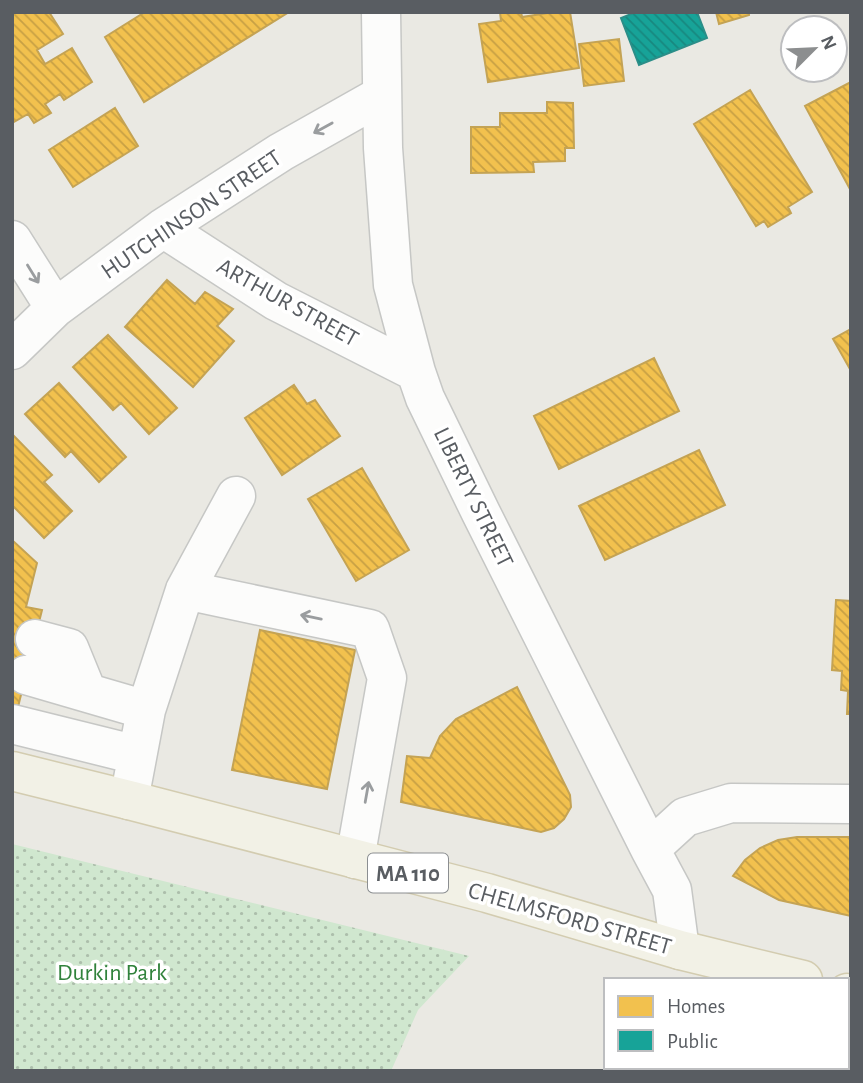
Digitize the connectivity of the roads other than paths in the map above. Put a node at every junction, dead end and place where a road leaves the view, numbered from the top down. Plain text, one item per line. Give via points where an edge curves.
1 (381, 12) edge
2 (382, 95) junction
3 (163, 228) junction
4 (12, 240) edge
5 (55, 308) junction
6 (12, 350) edge
7 (416, 372) junction
8 (236, 496) dead end
9 (185, 590) junction
10 (31, 657) dead end
11 (146, 710) junction
12 (12, 724) edge
13 (52, 734) junction
14 (137, 755) junction
15 (27, 775) edge
16 (129, 800) junction
17 (851, 804) edge
18 (650, 849) junction
19 (355, 859) junction
20 (680, 950) junction
21 (795, 978) edge

1 - 2 street, LIBERTY STREET
2 -> 3 street, HUTCHINSON STREET via 281,152
2 - 7 street, LIBERTY STREET via 393,285
3 - 5 street, HUTCHINSON STREET
3 - 7 street, ARTHUR STREET via 276,301
4 -> 5 street
5 - 6 street, HUTCHINSON STREET
7 - 18 street, LIBERTY STREET via 481,513
8 - 9 street
9 - 11 street
19 -> 9 street via 387,678 370,629
10 - 11 street via 87,692
11 - 14 street
12 - 13 street
13 - 14 street
13 - 15 street
14 - 16 street
15 - 16 main road, CHELMSFORD STREET / MA 110
16 - 19 main road, CHELMSFORD STREET / MA 110
17 - 18 street via 732,803 685,817
18 - 20 street, LIBERTY STREET via 673,890
19 - 20 main road, CHELMSFORD STREET / MA 110
20 - 21 main road, CHELMSFORD STREET / MA 110

